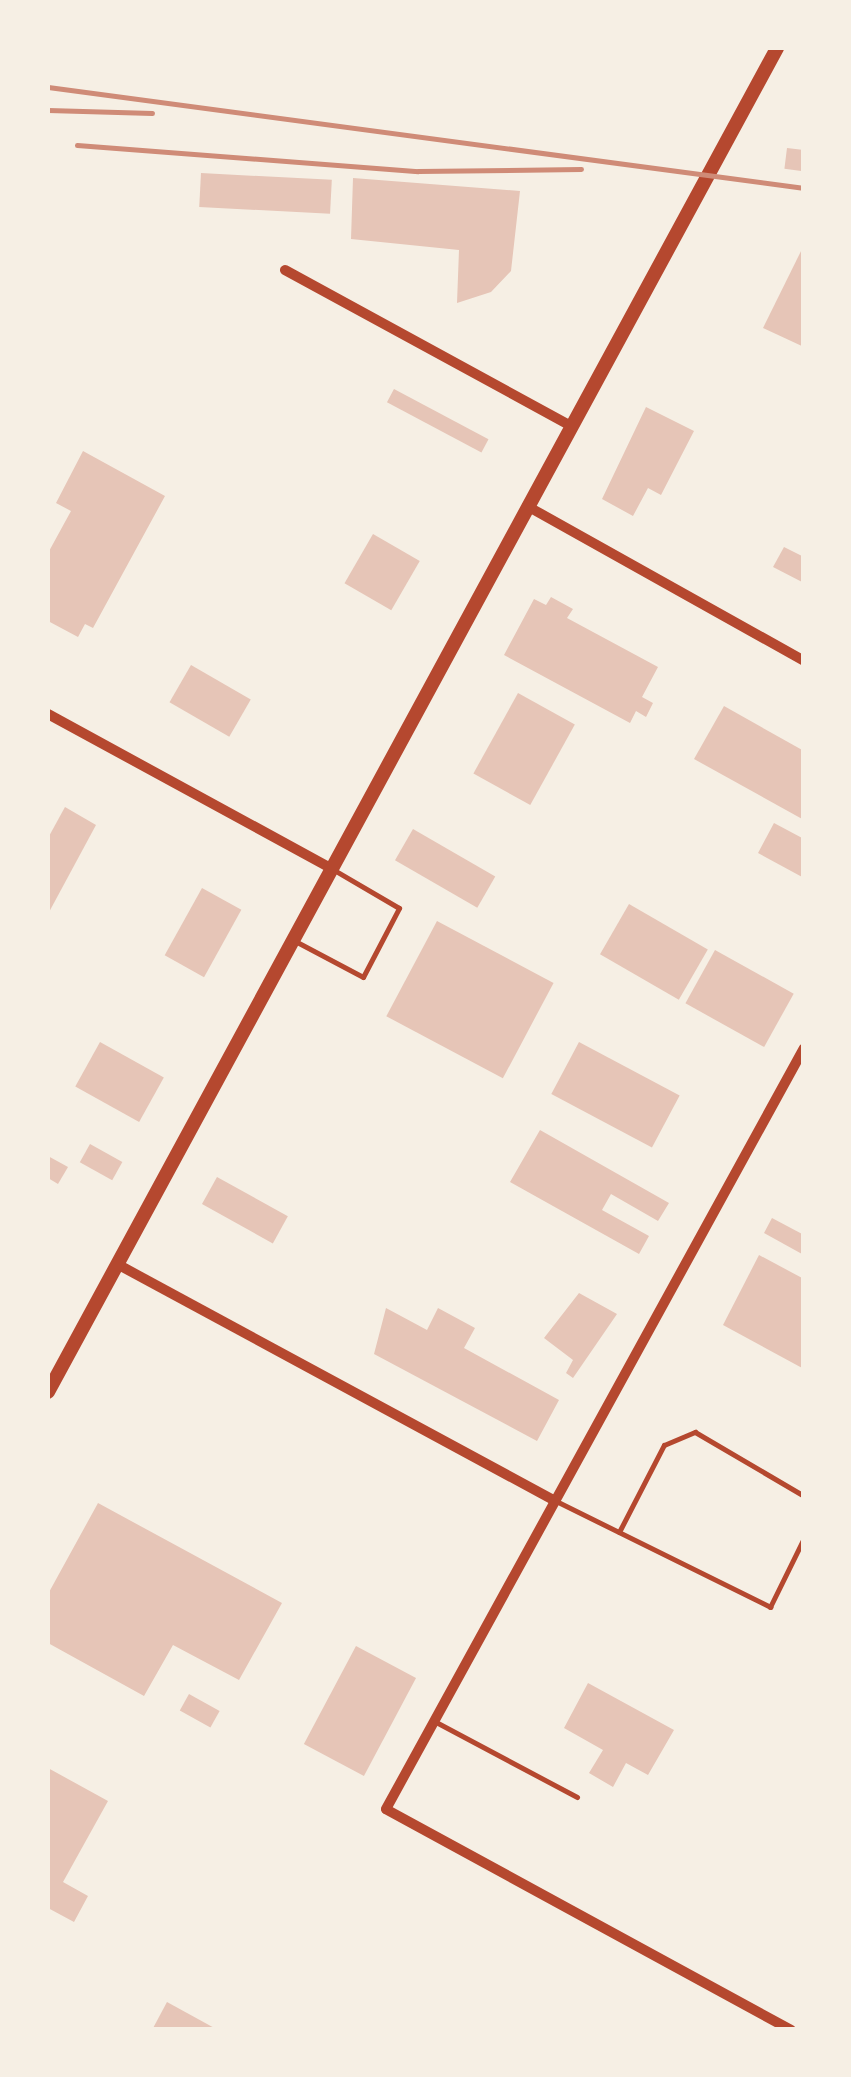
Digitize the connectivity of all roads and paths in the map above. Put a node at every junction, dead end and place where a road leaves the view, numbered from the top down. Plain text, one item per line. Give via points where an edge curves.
1 (777, 48) edge
2 (284, 270) dead end
3 (570, 426) junction
4 (527, 506) junction
5 (804, 662) edge
6 (48, 714) edge
7 (331, 868) junction
8 (293, 940) junction
9 (804, 1048) edge
10 (118, 1264) junction
11 (48, 1392) edge
12 (804, 1496) edge
13 (555, 1501) junction
14 (619, 1532) junction
15 (804, 1538) edge
16 (434, 1721) junction
17 (577, 1797) dead end
18 (791, 2030) edge

1 - 3 main road
2 - 3 street
3 - 4 main road
4 - 5 street
4 - 7 main road
6 - 7 street
7 - 8 main road
7 - 8 lane via 399,908 363,976
8 - 10 main road
9 - 13 street
10 - 11 main road
10 - 13 street
12 - 14 lane via 696,1432 664,1445
13 - 14 lane
13 - 16 street
14 - 15 lane via 770,1607
16 - 17 lane
16 - 18 street via 386,1809

